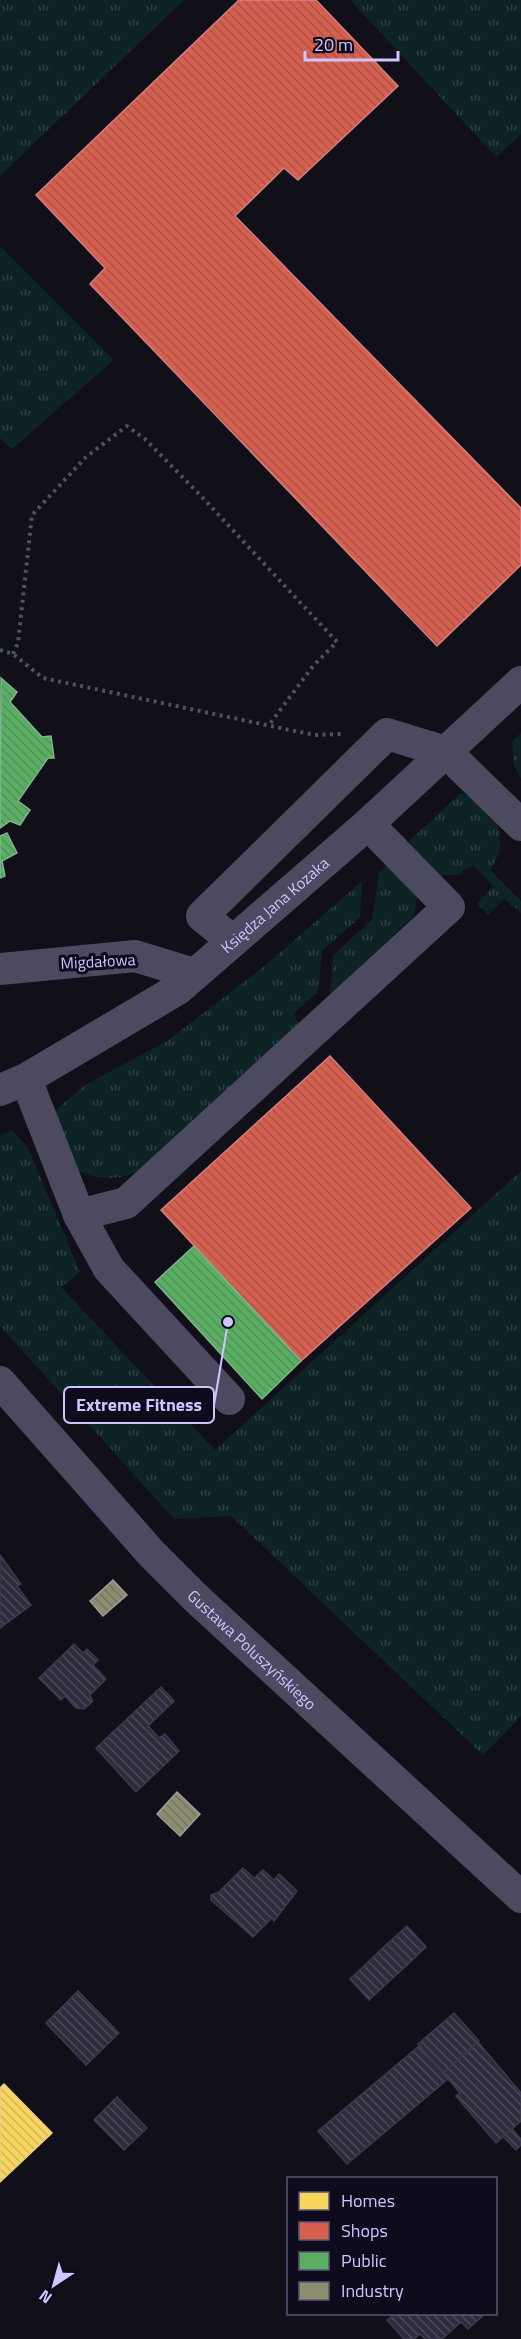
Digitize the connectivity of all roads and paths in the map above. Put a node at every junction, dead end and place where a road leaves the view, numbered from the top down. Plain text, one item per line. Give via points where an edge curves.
1 (0, 650) edge
2 (13, 654) junction
3 (521, 682) edge
4 (269, 725) junction
5 (387, 734) junction
6 (446, 752) junction
7 (368, 824) junction
8 (521, 825) edge
9 (233, 941) junction
10 (0, 969) edge
11 (194, 974) junction
12 (13, 1085) edge
13 (79, 1215) junction
14 (0, 1382) edge
15 (229, 1399) dead end
16 (521, 1897) edge

1 - 2 path
2 - 4 path via 43,678
2 - 4 path via 18,643 32,515 86,457 127,426 202,497 337,642 313,666
3 - 6 street, Księdza Jana Kozaka
4 - 5 path via 315,735
5 - 6 street
5 - 9 street via 202,916
6 - 7 street, Księdza Jana Kozaka
6 - 8 street
7 - 9 street, Księdza Jana Kozaka
7 - 13 street via 449,907 126,1203
9 - 11 street, Księdza Jana Kozaka
10 - 11 street, Migdałowa via 135,956
11 - 12 street, Księdza Jana Kozaka via 178,988
12 - 13 street
13 - 15 street via 109,1269
14 - 16 street, Gustawa Poluszyńskiego via 151,1553 198,1600

